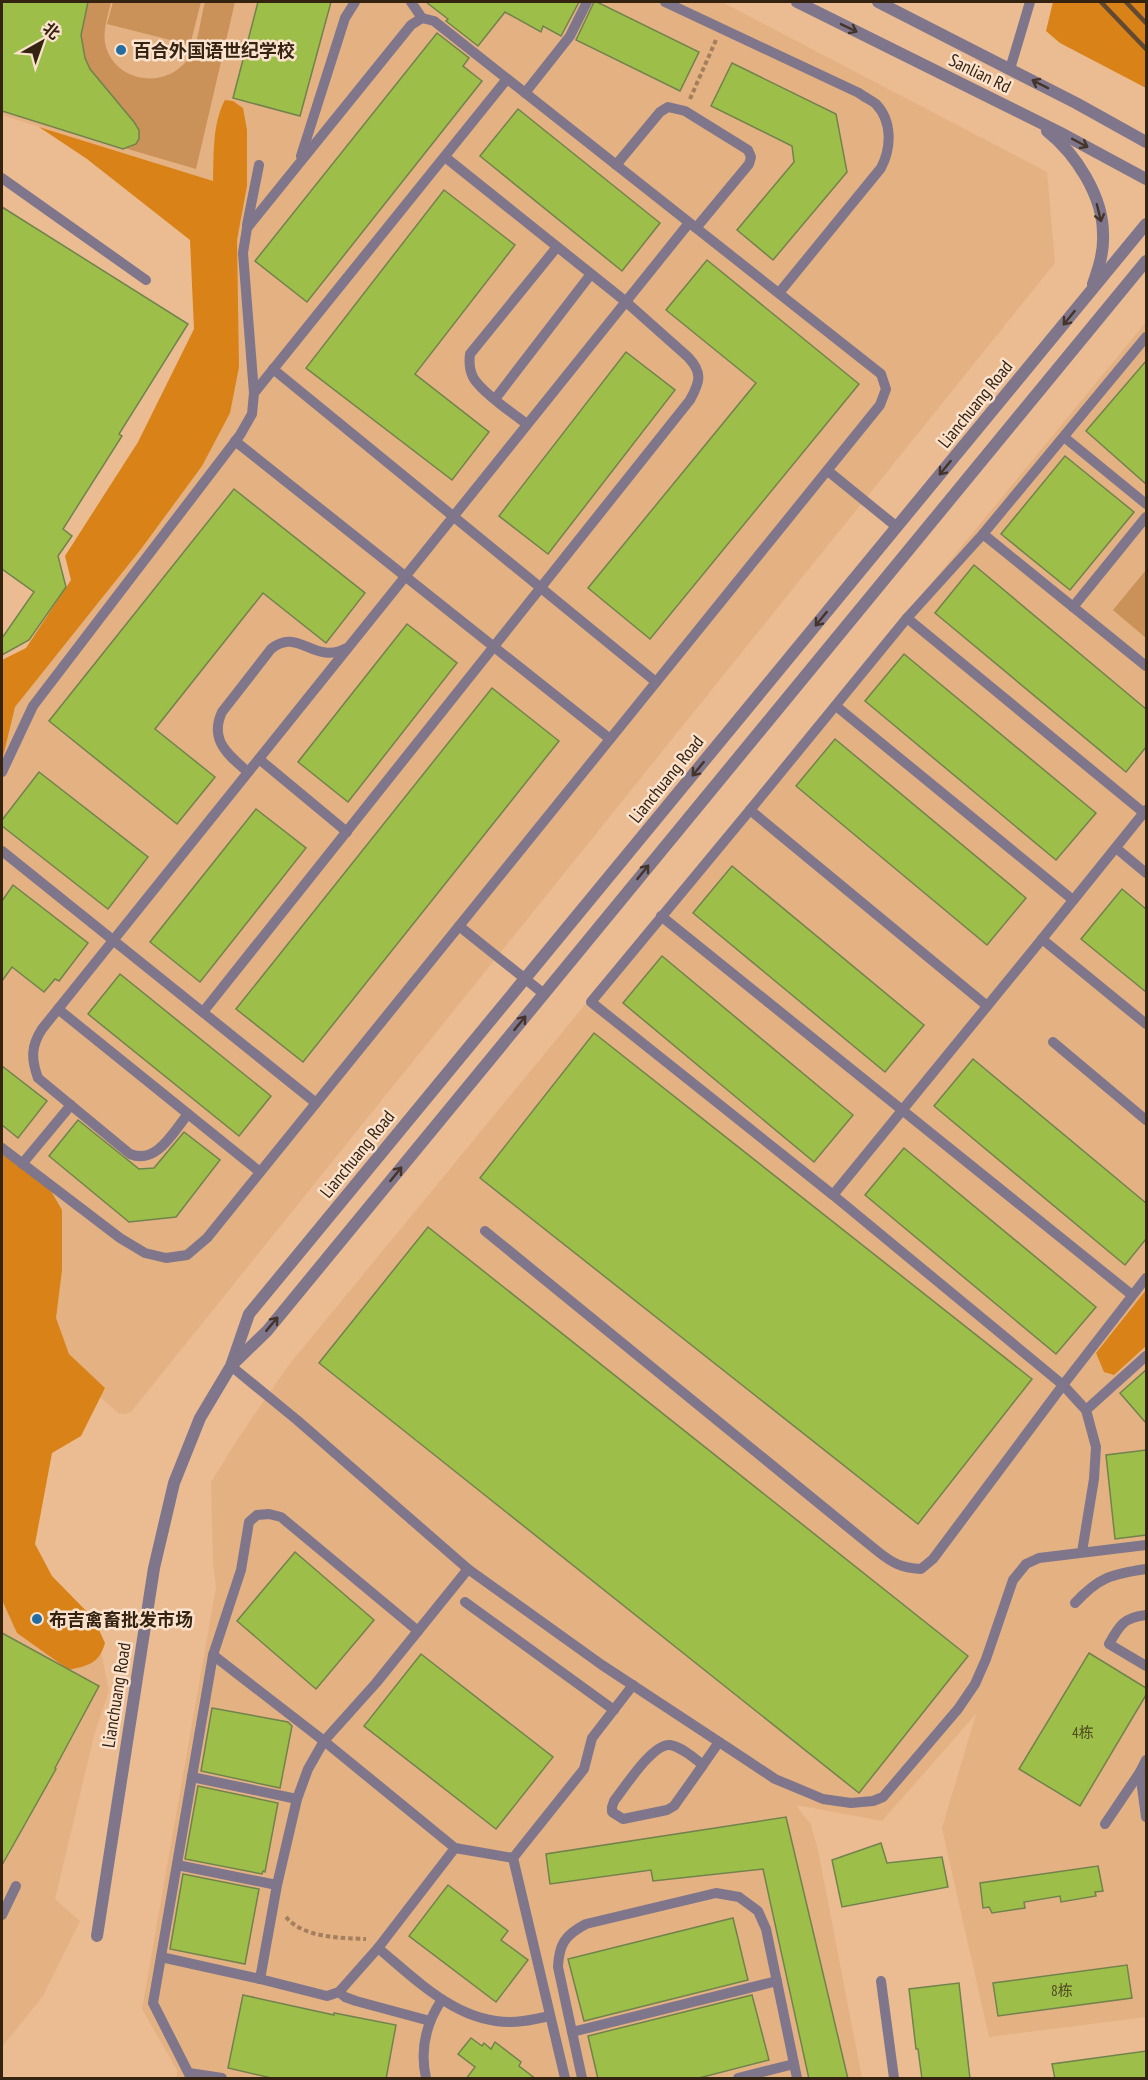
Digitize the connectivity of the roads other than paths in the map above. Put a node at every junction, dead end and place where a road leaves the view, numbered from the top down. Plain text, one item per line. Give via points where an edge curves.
1 (355, 2) edge
2 (411, 2) edge
3 (587, 2) edge
4 (665, 2) edge
5 (796, 2) edge
6 (878, 2) edge
7 (1030, 2) edge
8 (422, 18) junction
9 (1010, 69) junction
10 (507, 79) junction
11 (525, 93) junction
12 (1030, 117) junction
13 (1146, 142) edge
14 (445, 157) junction
15 (299, 162) junction
16 (259, 165) dead end
17 (616, 165) junction
18 (2, 178) edge
19 (1146, 179) edge
20 (1146, 224) edge
21 (693, 225) junction
22 (247, 228) junction
23 (557, 247) junction
24 (1146, 261) edge
25 (591, 274) junction
26 (146, 280) dead end
27 (1091, 291) junction
28 (779, 293) junction
29 (625, 301) junction
30 (1146, 337) edge
31 (273, 369) junction
32 (254, 393) junction
33 (495, 399) junction
34 (527, 424) junction
35 (1064, 437) junction
36 (235, 441) junction
37 (828, 471) junction
38 (1146, 504) edge
39 (454, 517) junction
40 (1146, 517) edge
41 (897, 527) junction
42 (983, 534) junction
43 (406, 576) junction
44 (542, 589) junction
45 (1073, 607) junction
46 (907, 618) junction
47 (349, 646) junction
48 (495, 648) junction
49 (1146, 666) edge
50 (656, 682) junction
51 (836, 706) junction
52 (610, 739) junction
53 (259, 759) junction
54 (2, 772) edge
55 (248, 772) junction
56 (750, 810) junction
57 (1145, 812) edge
58 (347, 832) junction
59 (1116, 848) junction
60 (2, 851) edge
61 (1146, 873) edge
62 (1073, 900) junction
63 (661, 916) junction
64 (459, 926) junction
65 (1041, 939) junction
66 (113, 940) junction
67 (525, 979) junction
68 (544, 993) junction
69 (986, 1005) junction
70 (58, 1009) junction
71 (202, 1012) junction
72 (1146, 1024) edge
73 (1053, 1042) dead end
74 (316, 1103) junction
75 (71, 1105) junction
76 (901, 1111) junction
77 (188, 1114) junction
78 (1146, 1120) edge
79 (2, 1148) edge
80 (22, 1164) junction
81 (260, 1172) junction
82 (833, 1195) junction
83 (485, 1231) dead end
84 (1146, 1278) edge
85 (1132, 1295) junction
86 (1146, 1356) edge
87 (231, 1366) junction
88 (1063, 1384) junction
89 (1086, 1410) junction
90 (1146, 1545) edge
91 (1082, 1552) junction
92 (468, 1569) junction
93 (1146, 1569) edge
94 (465, 1602) dead end
95 (1075, 1603) dead end
96 (1146, 1615) edge
97 (418, 1631) junction
98 (213, 1655) junction
99 (1146, 1666) edge
100 (633, 1685) junction
101 (614, 1710) junction
102 (324, 1741) junction
103 (719, 1742) junction
104 (1146, 1760) edge
105 (703, 1765) junction
106 (1140, 1772) junction
107 (192, 1777) junction
108 (297, 1799) junction
109 (1146, 1817) edge
110 (1105, 1824) dead end
111 (455, 1848) junction
112 (513, 1858) junction
113 (177, 1865) junction
114 (16, 1886) dead end
115 (276, 1890) junction
116 (2, 1915) edge
117 (97, 1936) dead end
118 (378, 1948) junction
119 (161, 1957) junction
120 (260, 1979) junction
121 (777, 1981) junction
122 (881, 1981) dead end
123 (339, 1992) junction
124 (441, 2001) junction
125 (550, 2016) junction
126 (430, 2021) junction
127 (572, 2032) junction
128 (794, 2064) junction
129 (190, 2076) edge
130 (222, 2079) edge
131 (426, 2079) edge
132 (565, 2079) edge
133 (582, 2079) edge
134 (738, 2079) edge
135 (797, 2079) edge
136 (894, 2079) edge

1 - 15 lane via 345,18
2 - 8 lane
3 - 11 lane via 570,36
4 - 28 lane via 859,93 875,104 884,117 888,153 880,168
5 -> 12 street, Sanlian Rd
6 - 9 street
7 - 9 lane
8 - 10 lane via 434,21
8 - 15 lane via 411,25
13 -> 9 street
10 - 11 lane
10 - 14 lane
11 - 17 lane
12 -> 19 street, Sanlian Rd
12 -> 27 street via 1072,156 1089,183 1100,212 1101,261
14 - 23 lane
14 - 31 lane
15 - 22 lane
16 - 22 lane
17 - 21 lane
17 - 21 lane via 668,107 685,111 748,150 749,164
18 - 26 lane
20 - 27 street, Lianchuang Road
21 - 28 lane
21 - 29 lane
22 - 32 lane via 243,253
23 - 25 lane
23 - 33 lane via 470,354 473,378
68 -> 24 street, Lianchuang Road
25 - 29 lane
25 - 33 lane
27 -> 41 street, Lianchuang Road
28 - 37 lane via 881,374 886,389 880,405
29 - 34 lane
29 - 44 lane via 696,366 698,387
30 - 35 lane
31 - 32 lane
31 - 39 lane
32 - 36 lane via 252,414
33 - 34 lane
34 - 39 lane
35 - 38 lane
35 - 42 lane
36 - 43 lane
36 - 54 lane via 33,706
37 - 41 lane
37 - 50 lane
39 - 43 lane
39 - 44 lane
40 - 45 lane
41 -> 67 street, Lianchuang Road
42 - 45 lane
42 - 46 lane
43 - 47 lane
43 - 48 lane
44 - 48 lane
44 - 50 lane
45 - 49 lane
46 - 51 lane
46 - 57 lane
47 - 53 lane
47 - 55 lane via 326,654 289,640 271,649 217,722 222,748
48 - 52 lane
48 - 58 lane
50 - 52 lane
51 - 56 lane
51 - 62 lane
52 - 64 lane
53 - 55 lane
53 - 58 lane
55 - 66 lane
56 - 63 lane
56 - 69 lane
57 - 59 lane
58 - 71 lane
59 - 61 lane
59 - 62 lane
60 - 66 lane
62 - 65 lane
63 - 76 lane
63 - 82 lane via 591,1002
64 - 67 lane
64 - 74 lane
65 - 69 lane
65 - 72 lane
66 - 70 lane
66 - 71 lane
67 - 68 lane
67 - 87 street, Lianchuang Road via 249,1314
87 -> 68 street, Lianchuang Road via 267,1330
69 - 76 lane
70 - 75 lane via 35,1040 33,1065 38,1078
70 - 77 lane
71 - 74 lane
73 - 78 lane
74 - 81 lane
75 - 77 lane via 138,1158 156,1153
75 - 80 lane
76 - 82 lane
76 - 85 lane
77 - 81 lane
79 - 80 lane
80 - 81 lane via 120,1238 145,1253 166,1258 187,1255 207,1238
82 - 88 lane
83 - 88 lane via 876,1550 906,1568 921,1569 933,1559
84 - 85 lane
85 - 88 lane
86 - 89 lane
87 - 92 lane
87 - 117 street, Lianchuang Road via 200,1418 174,1482 154,1568
88 - 89 lane
89 - 91 lane via 1096,1455
90 - 91 lane
91 - 103 lane via 1039,1558 1026,1564 1013,1580 975,1684 883,1797 851,1803 824,1799 775,1779
92 - 97 lane
92 - 100 lane
93 - 95 lane via 1103,1579
94 - 101 lane
96 - 99 lane via 1126,1620 1109,1644
97 - 98 lane via 280,1517 256,1515 249,1522 241,1570
97 - 102 lane
98 - 102 lane
98 - 107 lane
100 - 101 lane
100 - 103 lane
101 - 112 lane via 592,1738 584,1769
102 - 108 lane
102 - 111 lane
103 - 105 lane
104 - 106 lane
105 - 105 lane via 676,1747 661,1746 614,1801 612,1812 623,1819 667,1810
106 - 109 lane
106 - 110 lane
107 - 108 lane
107 - 113 lane
108 - 115 lane
111 - 112 lane
111 - 118 lane
112 - 125 lane
113 - 115 lane
113 - 119 lane
114 - 116 lane
115 - 120 lane
118 - 123 lane
118 - 124 lane
119 - 120 lane
119 - 129 lane via 153,2003
120 - 123 lane via 327,1996
121 - 127 lane
121 - 127 lane via 766,1929 758,1911 739,1897 716,1893 586,1924 574,1930 559,1953 558,1967
121 - 128 lane
122 - 136 lane
123 - 126 lane via 356,2001
124 - 125 lane via 498,2021 522,2022
124 - 126 lane
125 - 132 lane
126 - 131 lane via 424,2046
127 - 133 lane
128 - 134 lane
128 - 135 lane
129 - 130 lane

